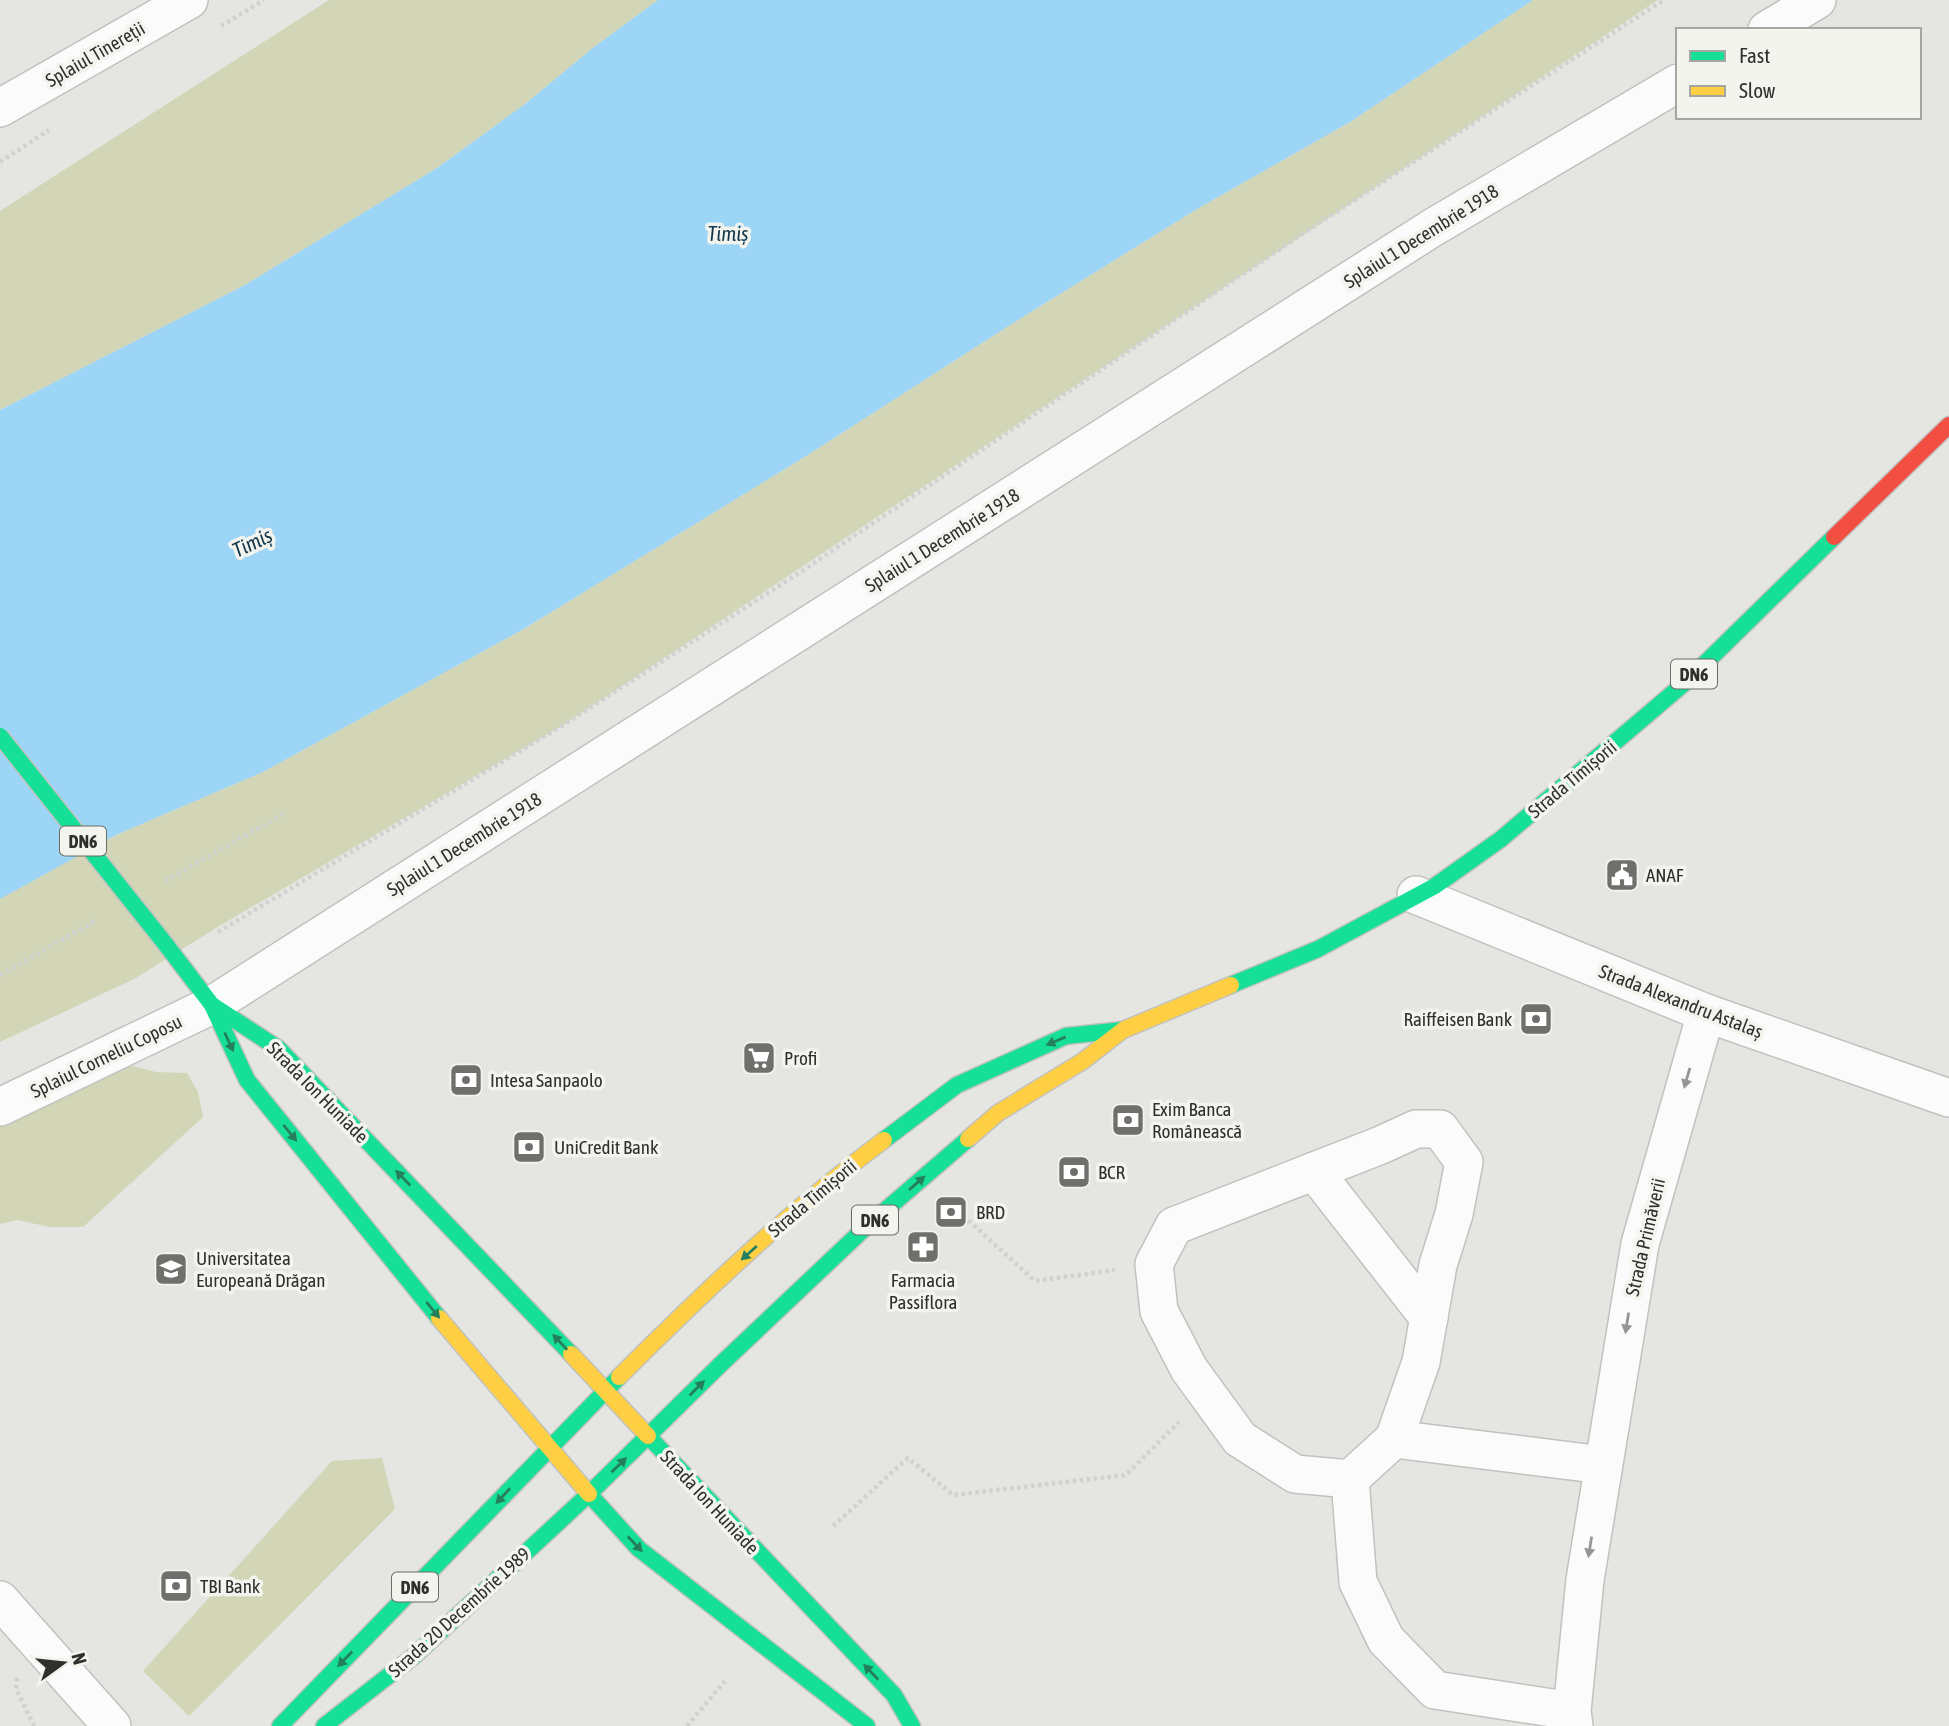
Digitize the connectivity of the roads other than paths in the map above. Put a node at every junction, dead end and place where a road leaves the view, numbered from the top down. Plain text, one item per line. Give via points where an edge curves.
1 (189, 0) edge
2 (1817, 0) edge
3 (1770, 28) edge
4 (1676, 84) edge
5 (0, 108) edge
6 (1949, 425) edge
7 (0, 736) edge
8 (1416, 895) junction
9 (212, 1005) junction
10 (1706, 1013) junction
11 (1123, 1030) junction
12 (1949, 1098) edge
13 (0, 1107) edge
14 (1314, 1171) junction
15 (1429, 1318) junction
16 (606, 1392) junction
17 (648, 1436) junction
18 (1394, 1439) junction
19 (550, 1446) junction
20 (1603, 1465) junction
21 (1350, 1479) junction
22 (589, 1494) junction
23 (0, 1600) edge
24 (1573, 1719) edge
25 (112, 1726) edge
26 (279, 1726) edge
27 (324, 1726) edge
28 (867, 1726) edge
29 (912, 1726) edge

1 - 5 street, Splaiul Tinereții
2 - 3 street
4 - 9 street, Splaiul 1 Decembrie 1918 via 1432,228
6 - 8 main road, Strada Timișorii / DN6 via 1687,681 1501,839
7 - 9 main road, DN6, bridge
8 - 10 street, Strada Alexandru Astalaș
8 - 11 main road, Strada Timișorii / DN6 via 1318,949
9 - 13 street, Splaiul Corneliu Coposu
16 -> 9 main road, Strada Ion Huniade / DN6 via 279,1049
9 -> 19 main road, Strada Ion Huniade / DN6 via 247,1080 478,1366
10 - 12 street, Strada Alexandru Astalaș
10 -> 20 street, Strada Primăverii via 1640,1244
11 -> 16 main road, Strada Timișorii / DN6 via 1066,1036 957,1085 824,1185 692,1304
17 -> 11 main road, Strada Timișorii / DN6 via 867,1226 987,1122
14 - 15 street
14 - 15 street via 1416,1129 1440,1129 1464,1162
14 - 21 street via 1174,1226 1154,1264 1159,1311 1189,1369 1240,1439 1295,1474
15 - 18 street via 1421,1362
16 - 17 main road, Strada Ion Huniade / DN6
16 - 19 main road, Strada Timișorii / DN6
22 -> 17 main road, Strada Timișorii / DN6
29 -> 17 main road, Strada Ion Huniade via 894,1695
18 - 20 street
18 - 21 street
19 - 22 main road, Strada Ion Huniade
19 -> 26 main road, DN6
20 -> 24 street, Strada Primăverii via 1585,1580
21 - 24 street, Strada Primăverii via 1359,1582 1386,1640 1434,1690
22 - 27 main road, Strada 20 Decembrie 1989 / DN6 via 414,1656
22 -> 28 main road, Strada Ion Huniade via 639,1549
23 - 25 street

